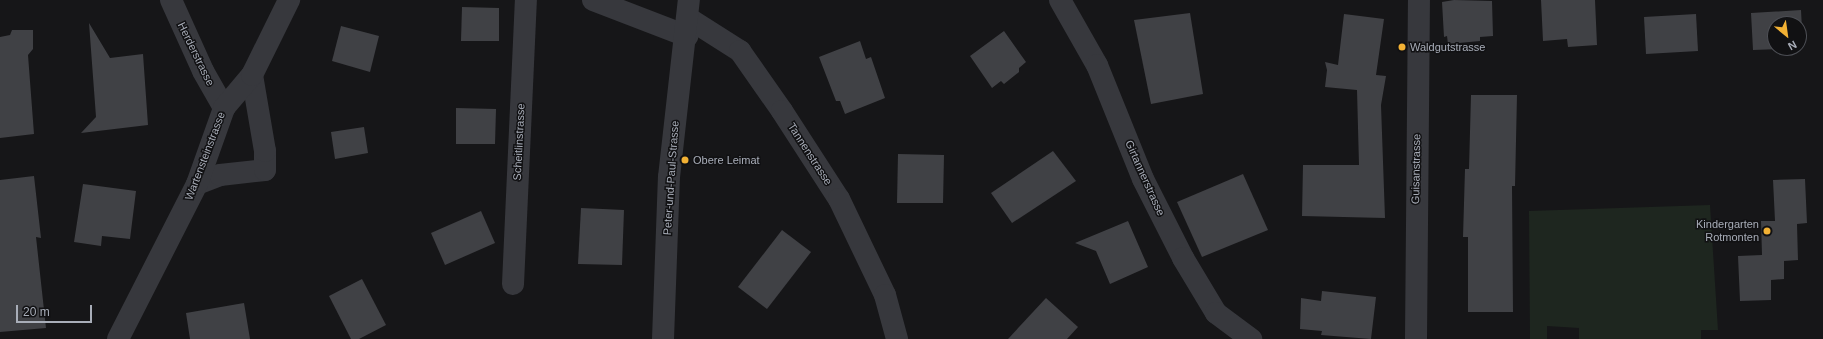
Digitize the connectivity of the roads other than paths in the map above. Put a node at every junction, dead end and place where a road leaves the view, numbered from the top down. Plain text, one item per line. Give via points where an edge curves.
1 (171, 0) edge
2 (289, 0) edge
3 (526, 0) edge
4 (593, 0) edge
5 (1060, 0) edge
6 (1419, 0) edge
7 (688, 18) edge
8 (252, 75) junction
9 (224, 108) junction
10 (197, 184) junction
11 (513, 284) dead end
12 (118, 339) edge
13 (663, 339) edge
14 (897, 339) edge
15 (1251, 339) edge
16 (1416, 339) edge

1 - 9 street, Herderstrasse via 203,71
2 - 8 street, Wartensteinstrasse
3 - 11 street, Scheitlinstrasse
4 - 7 street, Tannenstrasse
5 - 15 street, Girtannerstrasse via 1097,65 1144,179 1183,258 1216,313
6 - 16 street, Guisanstrasse
7 - 13 street, Peter-und-Paul-Strasse via 671,156
7 - 14 street, Tannenstrasse via 740,51 840,199 885,296
8 - 9 street, Wartensteinstrasse
8 - 10 street via 265,151 265,170 220,175
9 - 10 street, Wartensteinstrasse
10 - 12 street, Wartensteinstrasse

